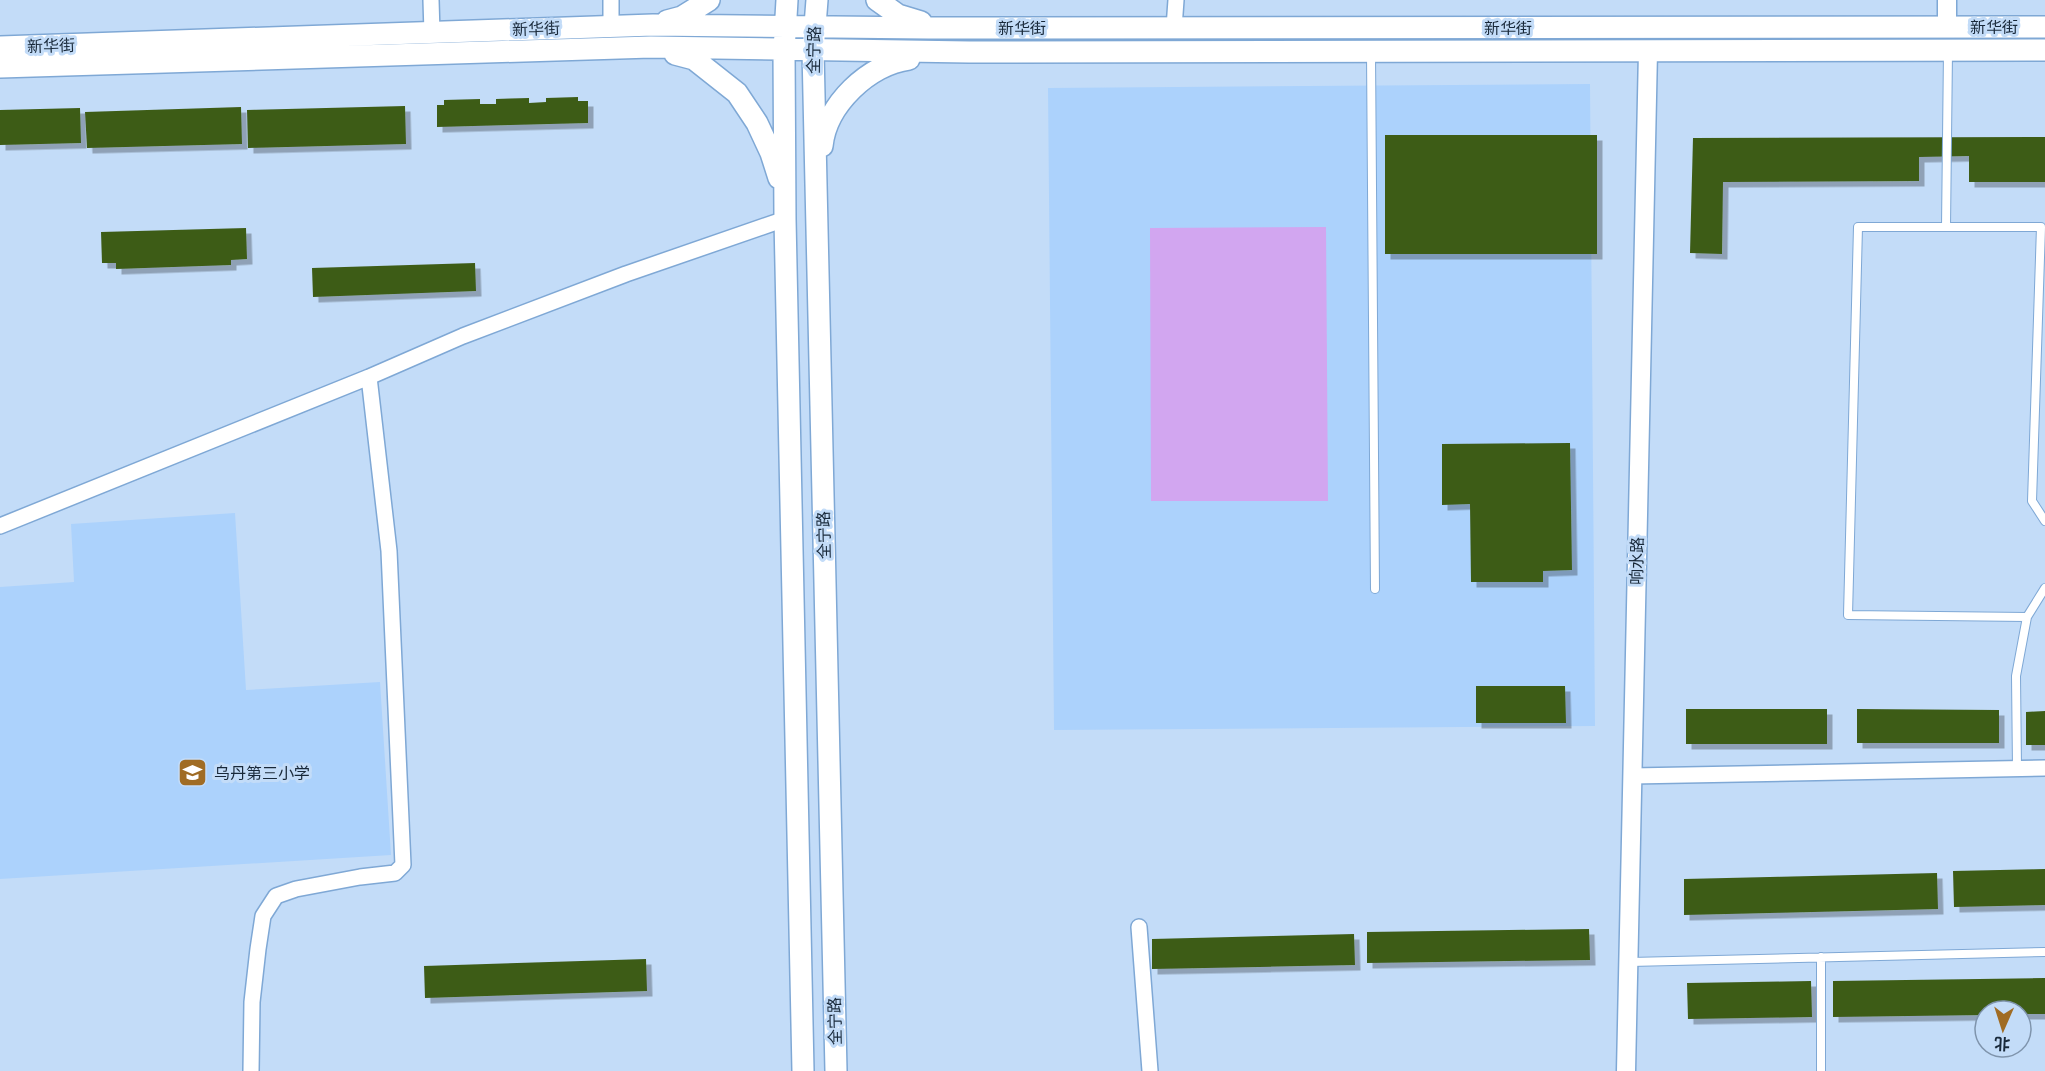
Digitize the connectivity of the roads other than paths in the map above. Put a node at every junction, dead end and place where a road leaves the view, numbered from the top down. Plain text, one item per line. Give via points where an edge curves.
1 (431, 0) edge
2 (611, 0) edge
3 (709, 0) edge
4 (787, 0) edge
5 (817, 0) edge
6 (877, 0) edge
7 (1176, 0) edge
8 (1947, 0) edge
9 (653, 25) junction
10 (785, 25) junction
11 (611, 26) junction
12 (814, 26) junction
13 (1947, 27) junction
14 (2045, 27) edge
15 (981, 28) junction
16 (1174, 28) junction
17 (432, 33) junction
18 (0, 47) edge
19 (651, 47) junction
20 (1948, 50) junction
21 (2045, 50) edge
22 (784, 51) junction
23 (813, 51) junction
24 (1648, 51) junction
25 (969, 52) junction
26 (1371, 52) junction
27 (0, 67) edge
28 (817, 200) junction
29 (785, 209) junction
30 (1946, 227) junction
31 (369, 377) junction
32 (2045, 521) edge
33 (0, 526) edge
34 (2045, 588) edge
35 (1375, 589) dead end
36 (2027, 617) junction
37 (2017, 768) junction
38 (2045, 768) edge
39 (1632, 776) junction
40 (1139, 927) dead end
41 (2045, 952) edge
42 (1821, 957) junction
43 (1628, 962) junction
44 (251, 1071) edge
45 (803, 1071) edge
46 (836, 1071) edge
47 (1150, 1071) edge
48 (1626, 1071) edge
49 (1821, 1071) edge

1 - 17 street
2 - 11 street
3 - 9 main road via 682,17
4 - 10 main road, 全宁路
5 - 12 main road, 全宁路
6 - 15 main road via 898,15 918,22
7 - 16 street
8 - 13 street
9 - 10 main road, 新华街
9 - 11 main road, 新华街
10 - 12 main road, 新华街
10 - 22 main road, 全宁路
11 - 17 main road, 新华街
12 - 15 main road, 新华街
12 - 23 main road, 全宁路
13 - 14 main road, 新华街
13 - 16 main road, 新华街
15 - 16 main road, 新华街
17 - 18 main road, 新华街
19 - 22 main road, 新华街
19 - 27 main road, 新华街
19 - 29 main road via 694,58 736,93 757,123 771,153
20 - 21 main road, 新华街
20 - 24 main road, 新华街
20 - 30 lane
22 - 23 main road, 新华街
22 - 29 main road, 全宁路
23 - 25 main road, 新华街
23 - 28 main road, 全宁路
24 - 26 main road, 新华街
24 - 39 street, 响水路
25 - 26 main road, 新华街
25 - 28 main road via 889,63 855,87 840,103 826,130
26 - 35 lane
28 - 46 main road, 全宁路
29 - 31 street
29 - 45 main road, 全宁路
30 - 32 lane via 2041,227 2032,501
30 - 36 lane via 1857,227 1848,615
31 - 33 street
31 - 44 street via 389,551 403,865 395,873 276,896 263,916 258,949
34 - 36 lane
36 - 37 lane via 2016,676
37 - 38 street
37 - 39 street
39 - 43 street, 响水路
40 - 47 street
41 - 42 lane
42 - 43 lane
42 - 49 lane
43 - 48 street, 响水路

